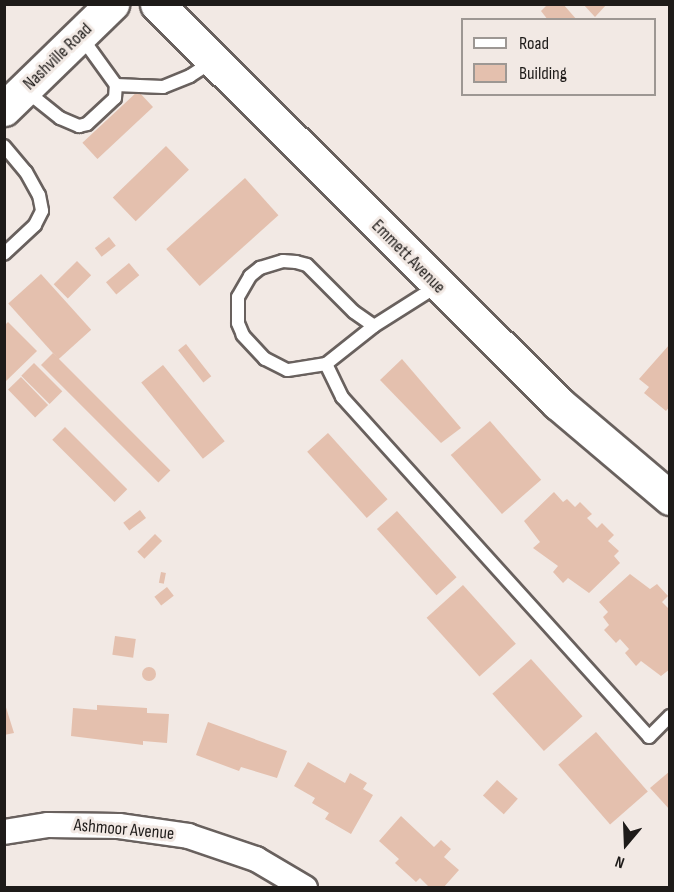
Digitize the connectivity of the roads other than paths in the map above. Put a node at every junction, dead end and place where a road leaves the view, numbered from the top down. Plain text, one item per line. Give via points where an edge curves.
1 (112, 4) edge
2 (158, 4) edge
3 (80, 35) junction
4 (213, 61) junction
5 (116, 85) junction
6 (14, 99) edge
7 (4, 146) edge
8 (4, 254) edge
9 (437, 286) junction
10 (374, 326) junction
11 (326, 364) junction
12 (669, 498) edge
13 (669, 716) edge
14 (4, 832) edge
15 (305, 888) edge

1 - 3 street, Nashville Road
2 - 4 street, Emmett Avenue
3 - 5 lane
3 - 6 street, Nashville Road
4 - 5 lane via 163,87
4 - 9 street, Emmett Avenue
5 - 6 lane via 115,98 87,124 79,126
7 - 8 lane via 26,172 39,195 42,211 35,225
9 - 10 lane
9 - 12 street, Emmett Avenue via 558,403
10 - 11 lane
10 - 11 lane via 354,312 307,265 283,261 250,276 238,297 237,310 238,323 250,345 287,370
11 - 13 lane via 342,397 649,737
14 - 15 street, Ashmoor Avenue via 48,825 119,826 188,836 256,859

